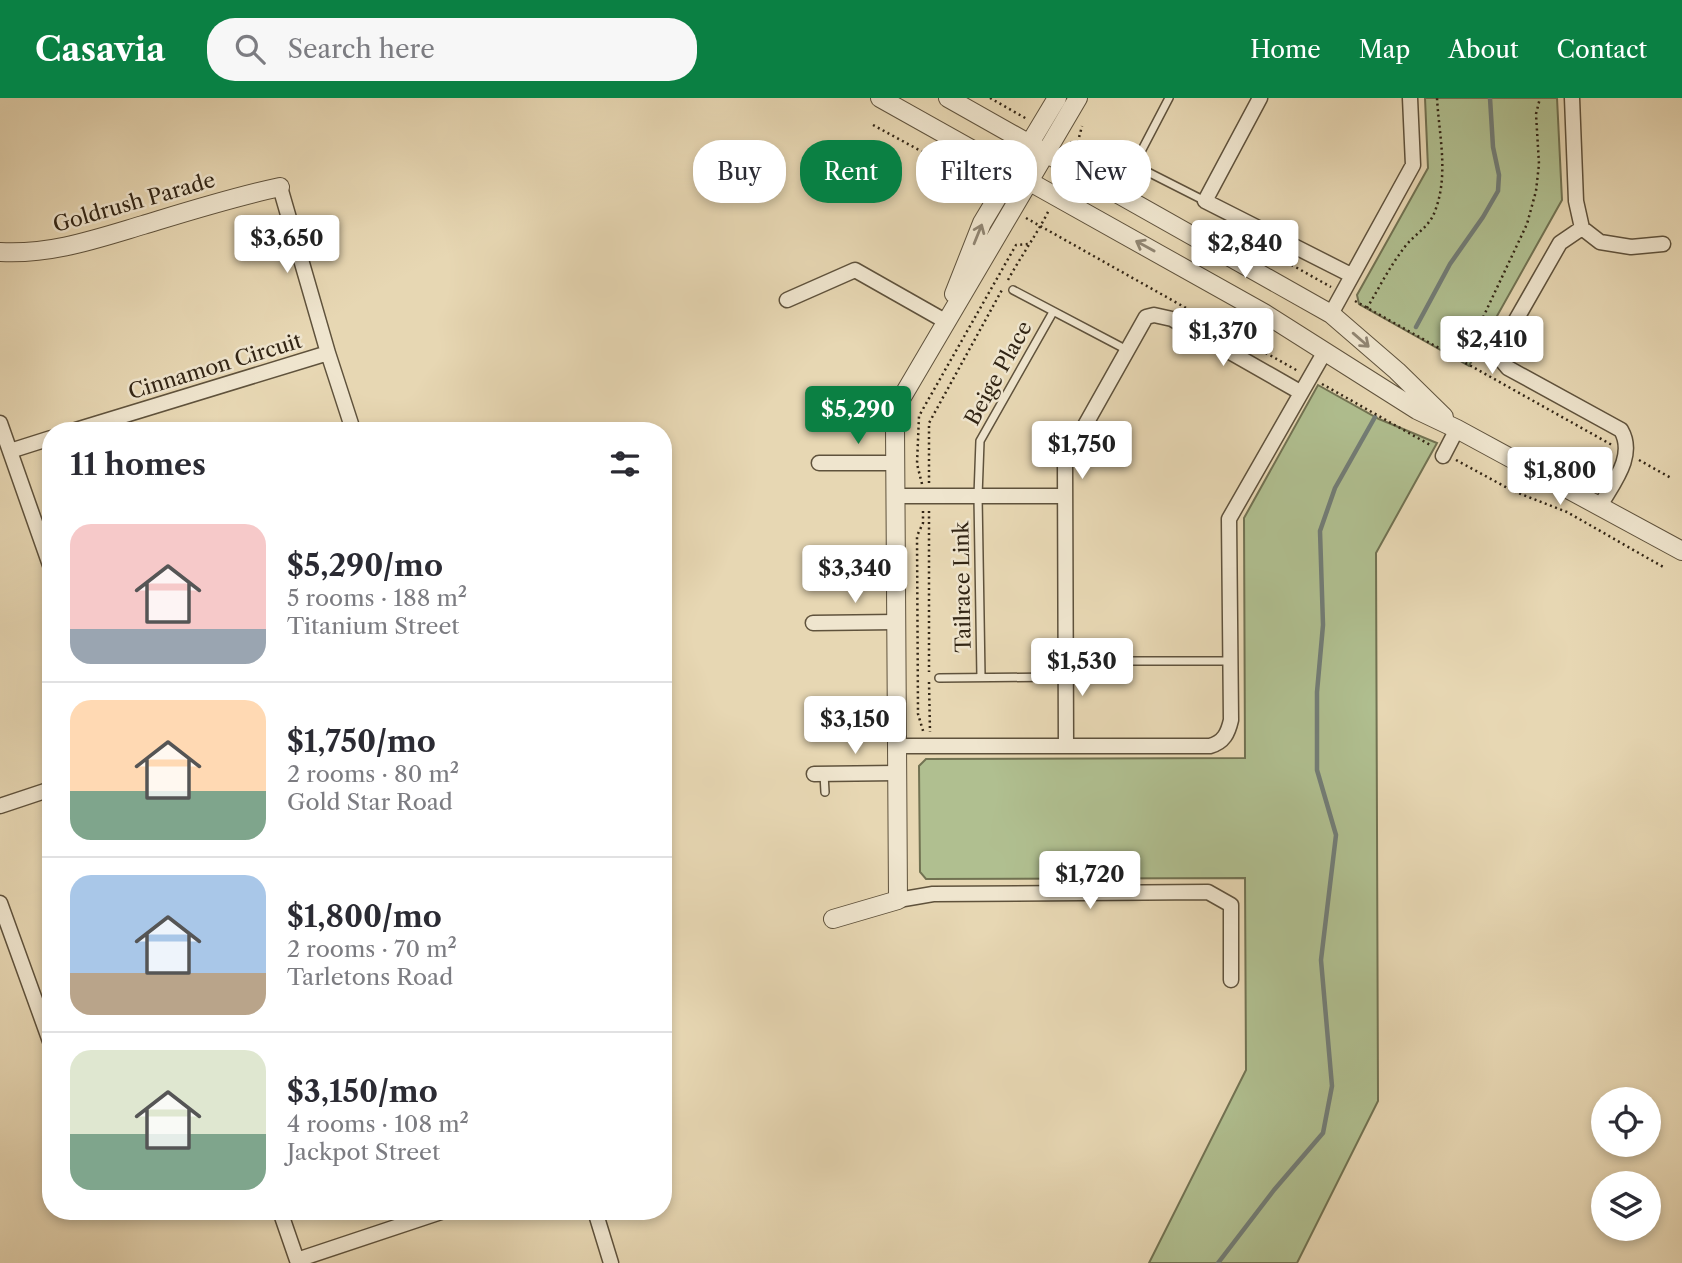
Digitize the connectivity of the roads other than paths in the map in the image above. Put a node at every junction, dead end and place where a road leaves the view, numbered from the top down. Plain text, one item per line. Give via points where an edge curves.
1 (880, 98) edge
2 (948, 98) edge
3 (1057, 98) edge
4 (1078, 98) edge
5 (1169, 98) edge
6 (1260, 98) edge
7 (1410, 98) edge
8 (1572, 98) edge
9 (963, 140) edge
10 (1024, 140) edge
11 (1031, 140) edge
12 (1037, 148) edge
13 (1045, 152) junction
14 (1037, 165) edge
15 (1037, 179) edge
16 (279, 187) joint
17 (1205, 201) junction
18 (994, 203) edge
19 (1015, 203) edge
20 (1582, 228) junction
21 (1663, 244) dead end
22 (0, 252) edge
23 (1351, 275) junction
24 (1013, 290) dead end
25 (787, 300) dead end
26 (1053, 312) junction
27 (1331, 314) junction
28 (945, 321) junction
29 (1128, 351) junction
30 (328, 353) junction
31 (1324, 353) junction
32 (1300, 392) junction
33 (102, 422) edge
34 (350, 422) edge
35 (0, 423) edge
36 (1457, 429) junction
37 (42, 441) edge
38 (10, 451) junction
39 (1444, 454) road end
40 (819, 463) dead end
41 (896, 463) junction
42 (896, 496) junction
43 (978, 496) junction
44 (1064, 496) junction
45 (1600, 506) junction
46 (42, 542) edge
47 (1682, 551) edge
48 (897, 622) junction
49 (813, 623) dead end
50 (1064, 661) junction
51 (1231, 661) junction
52 (981, 677) junction
53 (1064, 677) junction
54 (939, 678) dead end
55 (897, 746) junction
56 (1066, 746) junction
57 (819, 774) joint
58 (897, 774) junction
59 (42, 792) edge
60 (825, 792) dead end
61 (0, 806) edge
62 (898, 900) junction
63 (0, 902) edge
64 (833, 919) dead end
65 (7, 946) edge
66 (1231, 980) dead end
67 (42, 1024) edge
68 (283, 1220) edge
69 (418, 1220) edge
70 (597, 1220) edge
71 (297, 1261) edge
72 (611, 1263) edge

1 - 9 street
2 - 10 street
3 - 11 street
4 - 13 street
5 - 17 lane via 1134,165
6 - 17 street
7 - 23 street via 1413,165
8 - 20 street via 1576,201
12 - 13 street
13 - 14 street
13 - 27 street
31 -> 15 street
16 - 22 street, Goldrush Parade via 69,247
16 - 30 street
17 - 23 street
28 -> 18 street
19 - 28 street
20 - 21 street via 1600,242 1631,247
20 - 45 street via 1560,243 1498,356 1508,368 1621,430 1628,441 1627,454
23 - 27 street
24 - 26 lane
25 - 28 street via 855,270
26 - 29 lane
26 - 43 lane, Beige Place via 980,441
27 -> 36 street
28 - 41 street via 901,399 895,425
29 - 32 street via 1146,317 1172,318
29 - 44 street via 1065,461
30 - 33 street, Cinnamon Circuit
30 - 34 street, Cinnamon Circuit
31 - 32 street
31 - 36 street
32 - 51 street via 1229,519
35 - 38 street
36 - 39 street
36 - 45 street
37 - 38 street
38 - 46 street
40 - 41 street
41 - 42 street
42 - 43 street
42 - 48 street
43 - 44 street
43 - 52 lane, Tailrace Link
44 - 50 street
45 - 47 street
48 - 49 street
48 - 55 street
50 - 51 lane
50 - 53 street
51 - 56 street via 1231,720 1219,743
52 - 53 lane
52 - 54 lane
53 - 56 street
55 - 56 street
55 - 58 street
57 - 58 street
57 - 60 lane
58 - 62 street
59 - 61 street
62 - 64 street
62 - 66 street via 933,894 1208,892 1231,905
63 - 65 street
65 - 67 street
68 - 71 street
69 - 71 street
70 - 72 street

